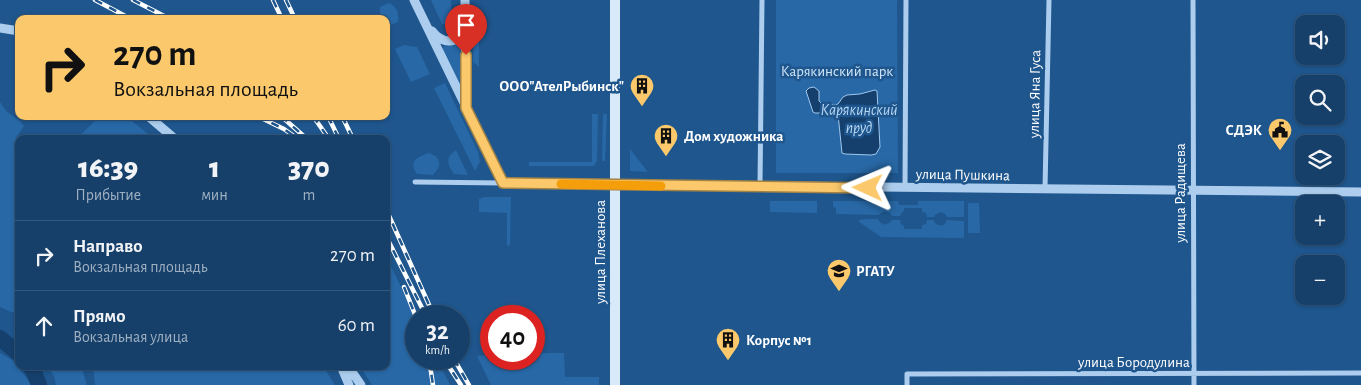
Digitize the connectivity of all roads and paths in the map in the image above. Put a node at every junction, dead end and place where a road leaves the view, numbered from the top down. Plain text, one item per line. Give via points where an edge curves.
1 (414, 0) edge
2 (465, 0) edge
3 (615, 0) edge
4 (762, 0) edge
5 (906, 0) edge
6 (1049, 0) edge
7 (1193, 0) edge
8 (424, 21) junction
9 (0, 28) edge
10 (466, 29) junction
11 (15, 30) edge
12 (466, 108) junction
13 (153, 120) edge
14 (170, 135) edge
15 (415, 182) dead end
16 (503, 183) junction
17 (615, 185) junction
18 (760, 186) junction
19 (904, 188) junction
20 (1045, 189) junction
21 (1193, 190) junction
22 (1361, 192) edge
23 (343, 370) edge
24 (351, 370) edge
25 (1361, 373) edge
26 (1194, 374) junction
27 (349, 385) edge
28 (361, 385) edge
29 (615, 385) edge
30 (907, 385) edge
31 (1194, 385) edge

1 - 8 street
2 - 10 street
3 - 17 main road, улица Плеханова
4 - 18 street
5 - 19 street
6 - 20 street, улица Яна Гуса
7 - 21 street, улица Радищева
8 - 10 street via 437,37 444,40 458,39
8 - 12 street
9 - 11 street
10 - 12 street
12 - 16 street
13 - 14 street
15 - 16 street, улица Пушкина
16 - 17 street, улица Пушкина
17 - 18 street, улица Пушкина
17 - 29 main road, улица Плеханова
18 - 19 street, улица Пушкина
19 - 20 street, улица Пушкина
20 - 21 street, улица Пушкина
21 - 22 street, улица Пушкина
21 - 26 street, улица Радищева
23 - 27 street
24 - 28 street
25 - 26 street, улица Бородулина
26 - 30 street, улица Бородулина via 907,374
26 - 31 street, улица Радищева

